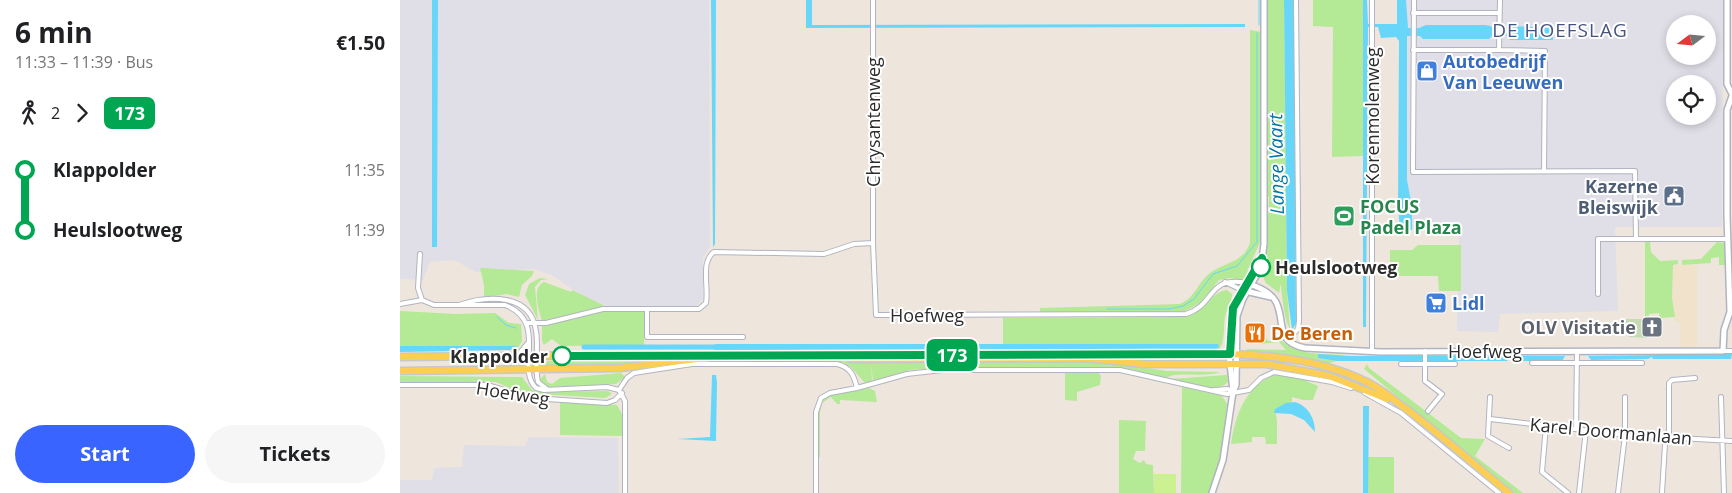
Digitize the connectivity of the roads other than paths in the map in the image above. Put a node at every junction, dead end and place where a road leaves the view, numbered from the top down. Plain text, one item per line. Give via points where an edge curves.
1 (873, 0) edge
2 (1264, 0) edge
3 (1296, 0) edge
4 (1372, 0) edge
5 (1414, 0) edge
6 (1500, 0) edge
7 (1726, 0) edge
8 (1413, 13) junction
9 (1500, 13) junction
10 (1413, 50) junction
11 (1499, 50) junction
12 (1732, 95) edge
13 (1544, 171) junction
14 (1636, 238) junction
15 (1728, 239) junction
16 (874, 243) junction
17 (420, 254) dead end
18 (1225, 282) junction
19 (1249, 284) junction
20 (1245, 291) junction
21 (1598, 294) dead end
22 (1271, 297) junction
23 (422, 300) junction
24 (400, 304) edge
25 (458, 305) junction
26 (647, 309) junction
27 (1731, 312) edge
28 (526, 323) junction
29 (534, 324) junction
30 (743, 337) dead end
31 (1287, 340) junction
32 (529, 341) junction
33 (1723, 350) junction
34 (1577, 351) junction
35 (1732, 351) edge
36 (1372, 352) junction
37 (1425, 353) junction
38 (1233, 354) junction
39 (533, 356) junction
40 (400, 357) edge
41 (515, 357) junction
42 (1425, 362) junction
43 (1532, 363) dead end
44 (1577, 363) junction
45 (1642, 363) dead end
46 (1233, 364) junction
47 (1400, 364) dead end
48 (1455, 364) dead end
49 (533, 370) junction
50 (400, 371) edge
51 (1695, 378) dead end
52 (400, 385) edge
53 (856, 388) junction
54 (547, 389) junction
55 (620, 392) junction
56 (1233, 392) junction
57 (1490, 397) dead end
58 (1625, 397) dead end
59 (1721, 397) dead end
60 (1402, 406) junction
61 (1428, 411) dead end
62 (1490, 419) junction
63 (1546, 426) junction
64 (1576, 429) junction
65 (1586, 430) junction
66 (1625, 435) junction
67 (1667, 438) junction
68 (1721, 441) junction
69 (1732, 441) edge
70 (1509, 448) dead end
71 (625, 493) edge
72 (816, 493) edge
73 (1212, 493) edge
74 (1499, 493) edge
75 (1509, 493) edge
76 (1568, 493) edge
77 (1579, 493) edge
78 (1618, 493) edge
79 (1662, 493) edge
80 (1724, 493) edge

1 - 16 street, Chrysantenweg
2 - 19 street via 1264,228 1261,267
3 - 31 street via 1299,322 1298,329
4 - 36 street, Korenmolenweg
5 - 8 street
6 - 9 street
7 - 12 street via 1727,84
8 - 9 street
8 - 10 street
9 - 11 street
10 - 11 street
10 - 13 street via 1413,172
11 - 13 street via 1545,51
12 - 15 street via 1727,110
13 - 14 street via 1635,171
14 - 15 street
14 - 21 street via 1598,238
15 - 27 street
16 - 18 street, Hoefweg via 876,315 1186,314 1201,306
16 - 26 street via 854,244 824,254 714,252 707,262 707,300 704,305 694,310
17 - 23 street via 418,288
18 - 19 street via 1232,280
18 - 20 street
19 - 20 street
19 - 22 street via 1265,290
20 - 22 street
20 - 38 street via 1233,308
22 - 31 street via 1277,303
23 - 24 street
23 - 25 street via 434,305
25 - 28 street via 505,306 519,313
25 - 29 street via 506,299 525,308
26 - 29 street via 603,309
26 - 30 street via 647,337
27 - 33 street via 1724,330
28 - 29 street
28 - 32 street
29 - 39 street
31 - 36 street, Hoefweg via 1305,348
32 - 39 street
32 - 41 street, Hoefweg
33 - 34 street, Hoefweg
33 - 35 street, Hoefweg
34 - 37 street, Hoefweg
34 - 44 street
36 - 37 street, Hoefweg
37 - 42 street
38 - 39 main road, Hoefweg
38 - 46 street
38 - 60 main road, Hoefweg via 1286,359 1341,371 1375,386
39 - 41 main road, Hoefweg
39 - 49 street
39 - 49 street
40 - 41 main road, Hoefweg
42 - 47 street, Hoefweg
42 - 48 street, Hoefweg
42 - 61 street via 1425,381 1442,394
43 - 44 street, Hoefweg
44 - 45 street, Hoefweg
44 - 64 street
46 - 49 main road, Hoefweg via 1144,364 1087,358 703,358 620,368
46 - 56 street
46 - 60 main road, Hoefweg via 1266,364 1329,376
49 - 50 main road, Hoefweg
49 - 54 street via 538,382
49 - 54 street via 533,386
51 - 67 street via 1669,383
52 - 55 street, Hoefweg via 487,385 534,398 607,403 615,400
53 - 55 street, Hoefweg via 854,376 837,364 709,363 634,373 628,376
53 - 56 street via 923,371 1102,369 1138,373 1190,387
53 - 72 street via 824,395 816,406
54 - 55 street via 606,387
55 - 71 street via 625,410
56 - 73 street via 1223,460
56 - 74 street via 1249,390 1261,378 1274,372 1332,382 1356,390 1401,414
57 - 62 street, Karel Doormanlaan
58 - 66 street
59 - 68 street
60 - 75 main road
62 - 63 street, Karel Doormanlaan
62 - 70 street, Karel Doormanlaan via 1488,436
63 - 64 street, Karel Doormanlaan
63 - 76 street via 1542,472
64 - 65 street, Karel Doormanlaan
65 - 66 street, Karel Doormanlaan
65 - 77 street
66 - 67 street, Karel Doormanlaan
66 - 78 street
67 - 68 street, Karel Doormanlaan
67 - 79 street
68 - 69 street, Karel Doormanlaan
68 - 80 street via 1724,449

